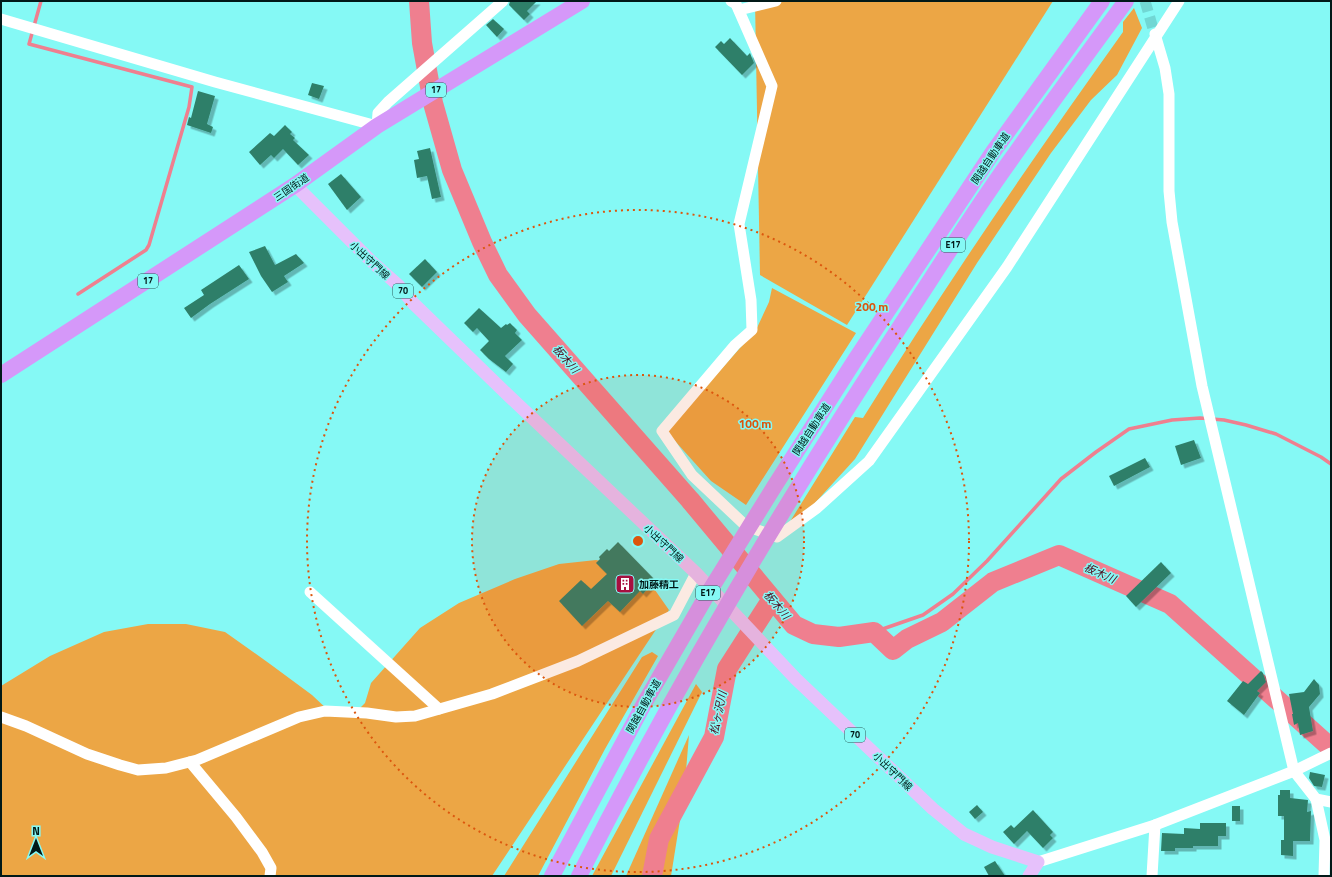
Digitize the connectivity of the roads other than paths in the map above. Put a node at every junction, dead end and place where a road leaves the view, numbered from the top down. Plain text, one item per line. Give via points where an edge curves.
1 (503, 1) edge
2 (582, 1) edge
3 (776, 1) edge
4 (1102, 1) edge
5 (1126, 1) edge
6 (1179, 1) edge
7 (735, 5) edge
8 (1, 20) edge
9 (1156, 34) junction
10 (377, 126) junction
11 (295, 185) junction
12 (1, 375) edge
13 (696, 573) junction
14 (310, 592) dead end
15 (439, 708) junction
16 (1, 717) edge
17 (1331, 753) edge
18 (190, 762) junction
19 (1294, 770) junction
20 (1316, 799) junction
21 (1331, 802) edge
22 (1155, 825) junction
23 (1038, 862) junction
24 (270, 876) edge
25 (552, 876) edge
26 (579, 876) edge
27 (1029, 876) edge
28 (1152, 876) edge
29 (1324, 876) edge

1 - 10 street via 388,102 378,113
2 - 10 highway, 三国街道 / 17
3 - 7 street
4 - 25 highway, 関越自動車道 / E17 via 993,152 774,487 645,702
5 - 26 highway, 関越自動車道 / E17 via 1009,162 876,362 791,497 665,713
6 - 9 street
7 - 9 street via 772,86 740,224 751,300 752,330 735,345 662,431 692,476 746,526 777,537 817,508 869,461 1007,267
8 - 10 street
9 - 19 street via 1169,94 1169,191 1172,222 1202,386
10 - 11 highway, 三国街道 / 17
11 - 12 highway, 三国街道 / 17
11 - 13 main road, 小出守門線 / 70 via 510,397
13 - 15 street via 674,615 578,661 492,694
13 - 23 main road, 小出守門線 / 70 via 796,678 933,809 964,834 992,847
14 - 15 street
15 - 18 street via 415,716 396,717 325,711 299,717
16 - 18 street via 87,754 138,770 166,768
17 - 19 street
18 - 24 street via 262,852 271,868
19 - 20 street
19 - 22 street
20 - 21 street
20 - 29 street via 1325,840
22 - 23 street
22 - 28 street
23 - 27 main road

